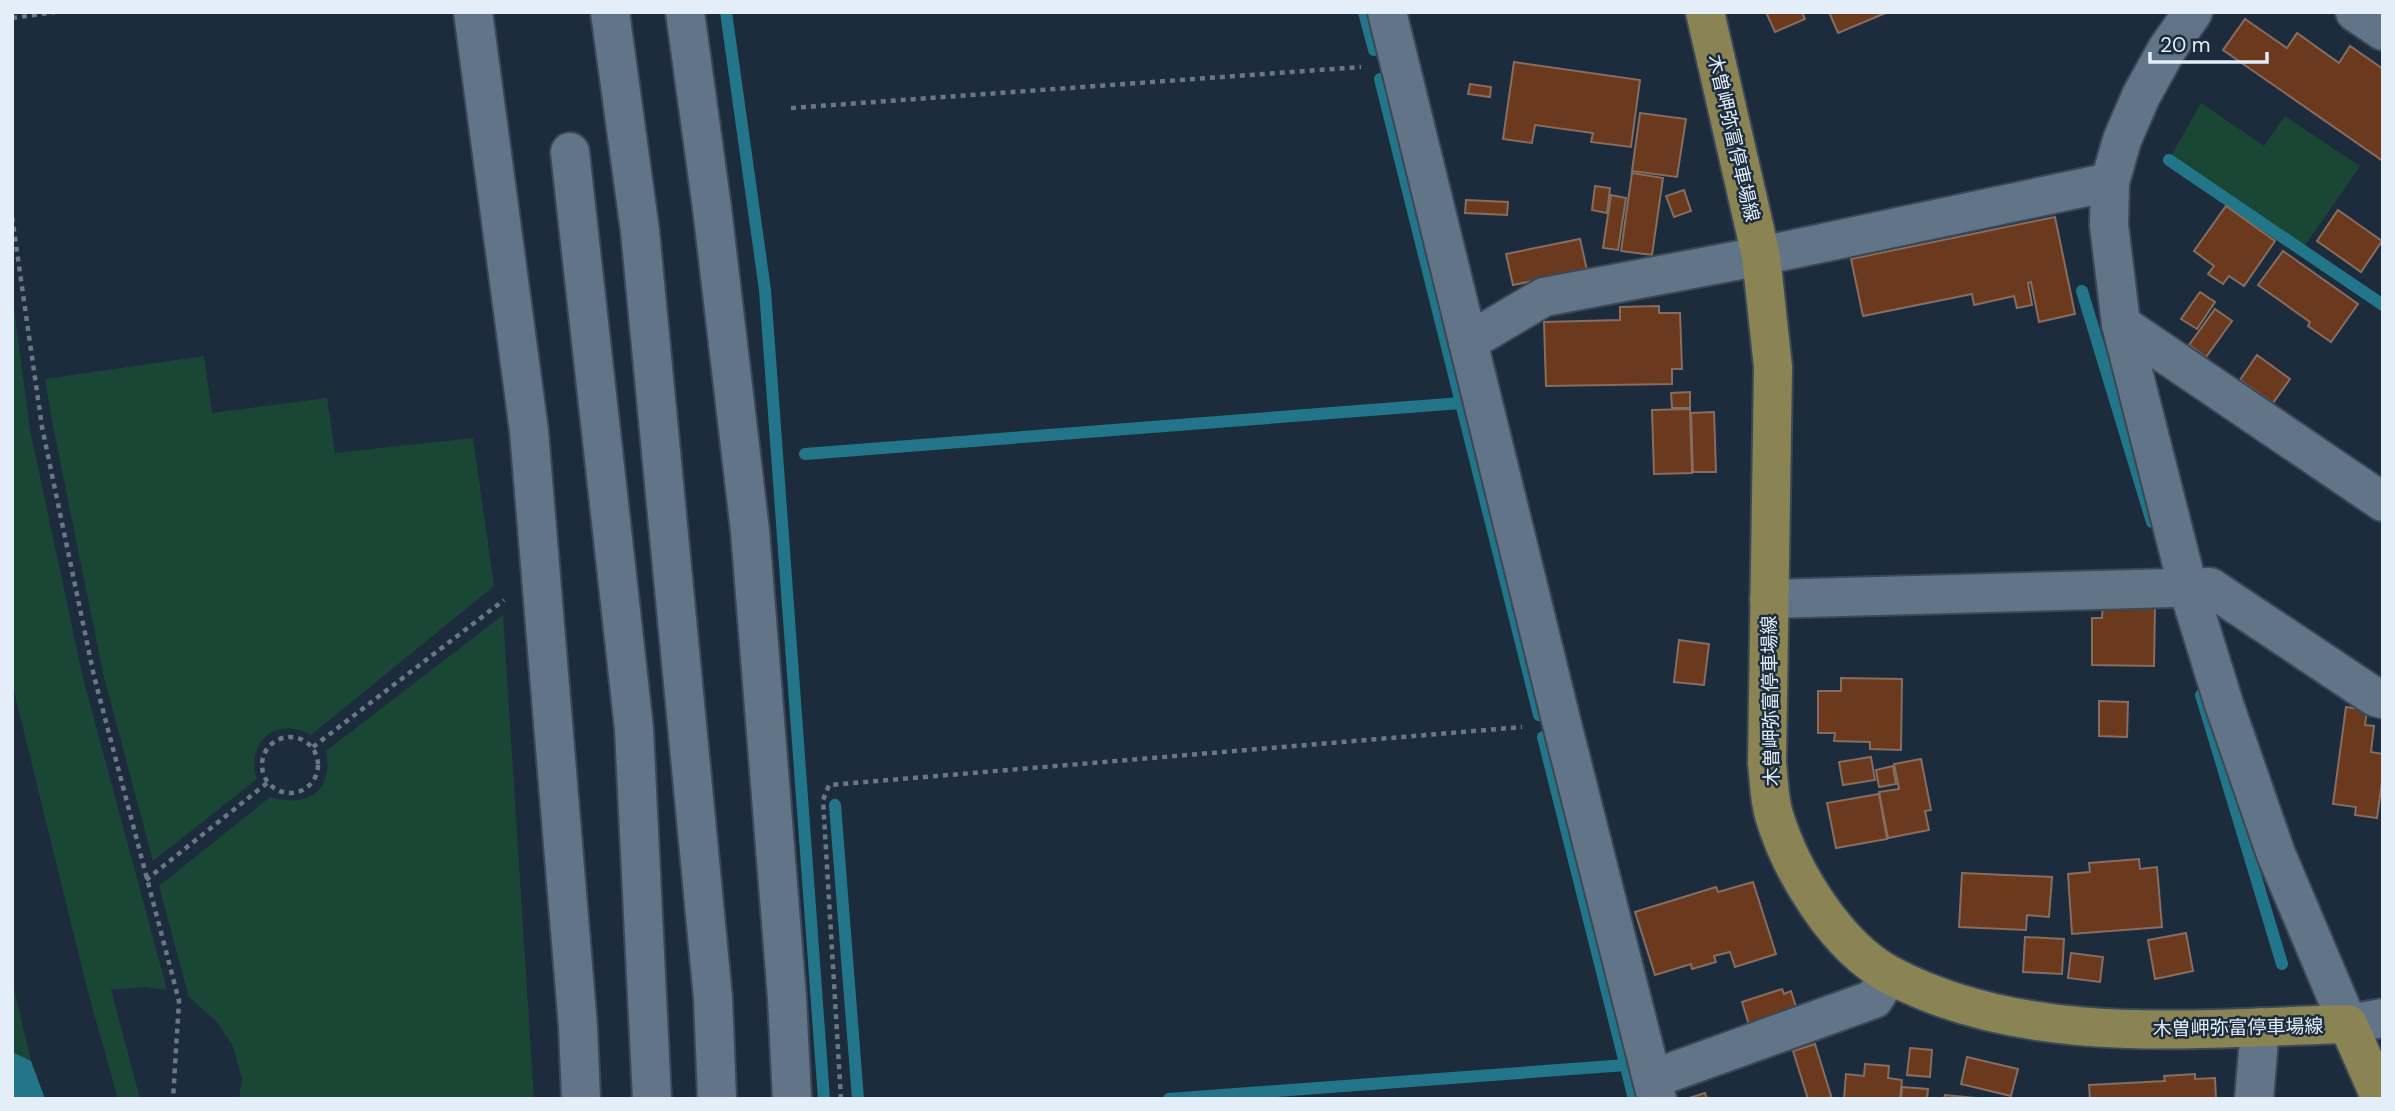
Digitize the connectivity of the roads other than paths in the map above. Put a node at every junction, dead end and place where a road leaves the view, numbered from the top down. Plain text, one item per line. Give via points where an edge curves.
1 (473, 12) edge
2 (610, 12) edge
3 (685, 12) edge
4 (1387, 12) edge
5 (1705, 12) edge
6 (2193, 12) edge
7 (2355, 12) edge
8 (2383, 31) edge
9 (570, 152) dead end
10 (2110, 182) junction
11 (1761, 256) junction
12 (2121, 324) junction
13 (1468, 342) junction
14 (2383, 502) edge
15 (2188, 588) junction
16 (1769, 599) junction
17 (2383, 699) edge
18 (1889, 975) junction
19 (2365, 1021) edge
20 (2260, 1027) junction
21 (1654, 1089) edge
22 (581, 1099) edge
23 (652, 1099) edge
24 (717, 1099) edge
25 (792, 1099) edge
26 (2255, 1099) edge
27 (2381, 1099) edge

1 - 22 street via 529,431
2 - 24 street via 640,231 713,998
3 - 25 street via 750,531
4 - 13 street
5 - 11 main road, 木曽岬弥富停車場線
6 - 10 street via 2141,96
7 - 8 street
9 - 23 street via 634,729
10 - 11 street
10 - 12 street via 2110,236
11 - 13 street via 1544,297
11 - 16 main road, 木曽岬弥富停車場線 via 1773,367
12 - 14 street
12 - 15 street
13 - 21 street
15 - 16 street
15 - 17 street via 2210,587
15 - 19 street via 2276,854
16 - 18 main road, 木曽岬弥富停車場線 via 1767,763 1774,814 1796,867 1823,913 1857,950
18 - 20 main road, 木曽岬弥富停車場線 via 1946,999 2012,1018 2102,1029
18 - 21 street via 1874,999
19 - 20 main road, 木曽岬弥富停車場線
19 - 27 main road, 木曽岬弥富停車場線
20 - 26 street

